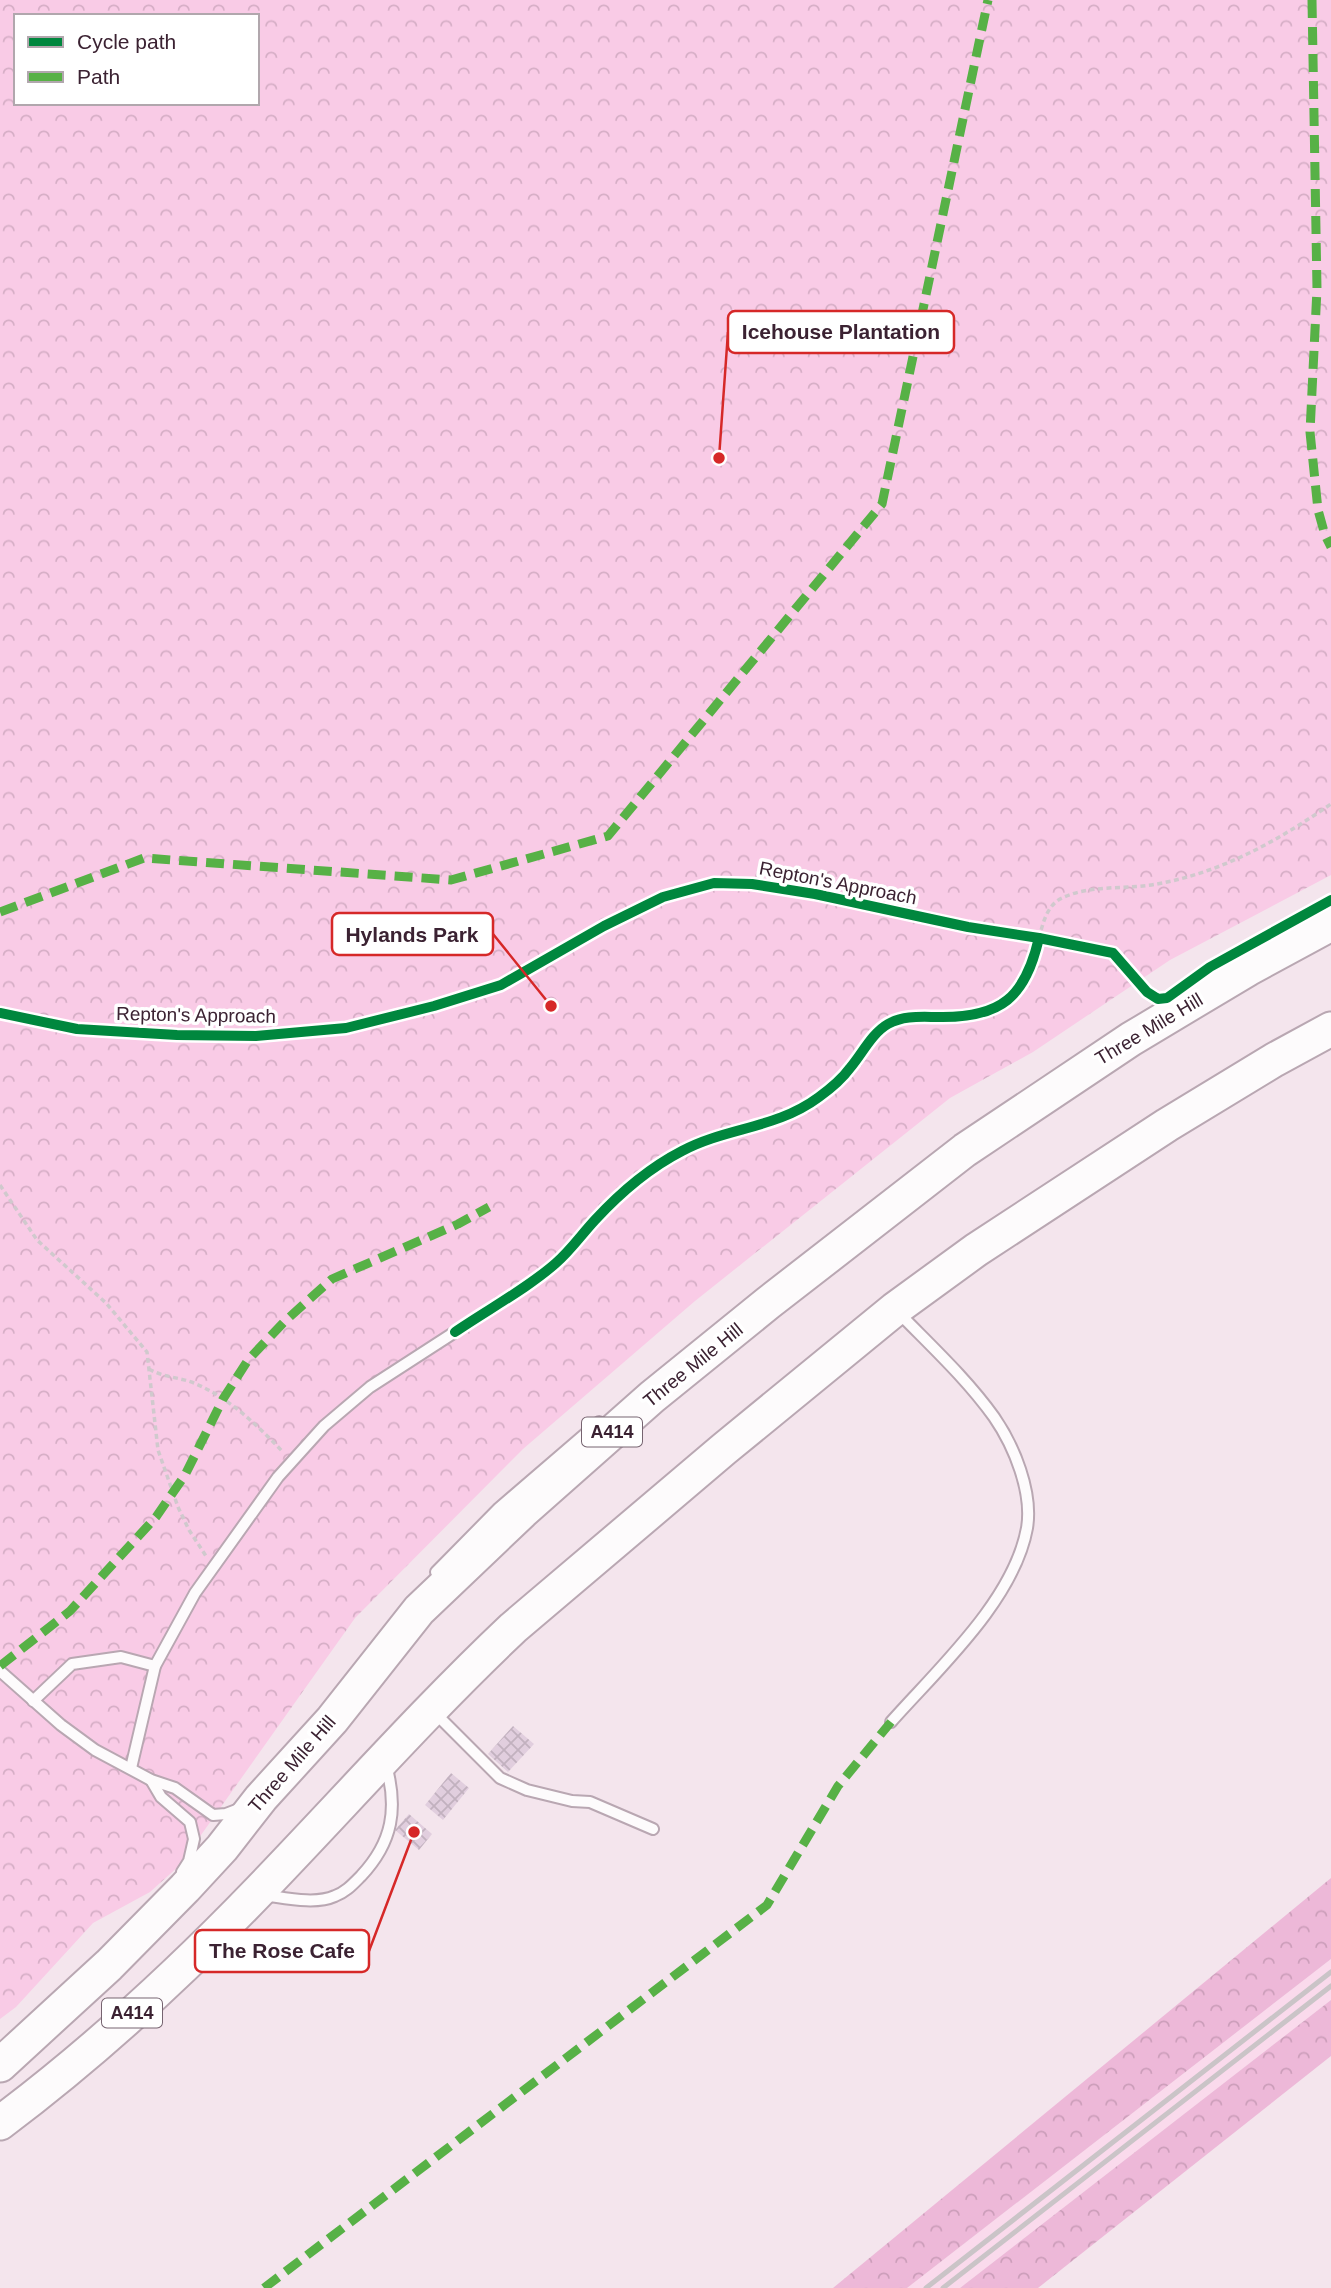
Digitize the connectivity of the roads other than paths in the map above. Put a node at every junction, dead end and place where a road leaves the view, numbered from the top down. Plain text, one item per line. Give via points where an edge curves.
1 (1331, 924) edge
2 (1331, 1029) edge
3 (768, 1303) junction
4 (895, 1308) junction
5 (455, 1332) dead end
6 (671, 1366) dead end
7 (610, 1413) dead end
8 (425, 1583) dead end
9 (394, 1623) dead end
10 (155, 1666) junction
11 (0, 1671) edge
12 (33, 1701) junction
13 (431, 1709) junction
14 (332, 1720) junction
15 (891, 1722) dead end
16 (385, 1758) junction
17 (131, 1768) junction
18 (150, 1780) junction
19 (261, 1798) junction
20 (653, 1829) dead end
21 (172, 1882) dead end
22 (256, 1894) junction
23 (48, 2005) dead end
24 (0, 2065) edge
25 (0, 2123) edge

1 - 3 highway, Three Mile Hill / A414 via 1089,1065 965,1150
2 - 4 highway, A414 via 1167,1125
3 - 6 lane
3 - 14 highway, Three Mile Hill / A414 via 652,1397 419,1610
4 - 13 highway, A414 via 558,1588
4 - 15 lane via 973,1390 995,1420 1022,1480 1028,1516 1018,1559 1004,1589
5 - 10 lane via 370,1387 324,1426 213,1566
7 - 8 lane via 499,1508
9 - 14 lane
10 - 12 lane via 121,1657 72,1664
10 - 17 lane
11 - 12 lane
12 - 17 lane via 95,1750
13 - 16 highway, A414
13 - 20 lane via 500,1778 527,1790 590,1802
14 - 19 highway, Three Mile Hill / A414
16 - 22 highway, A414
16 - 22 lane via 393,1809 375,1861 334,1897
17 - 18 lane
18 - 19 lane via 175,1788 213,1815 236,1811
18 - 21 lane via 160,1797 190,1822 194,1839 188,1861
19 - 24 highway, Three Mile Hill / A414 via 222,1848 145,1930
22 - 25 highway, A414 via 190,1961
23 - 24 lane

